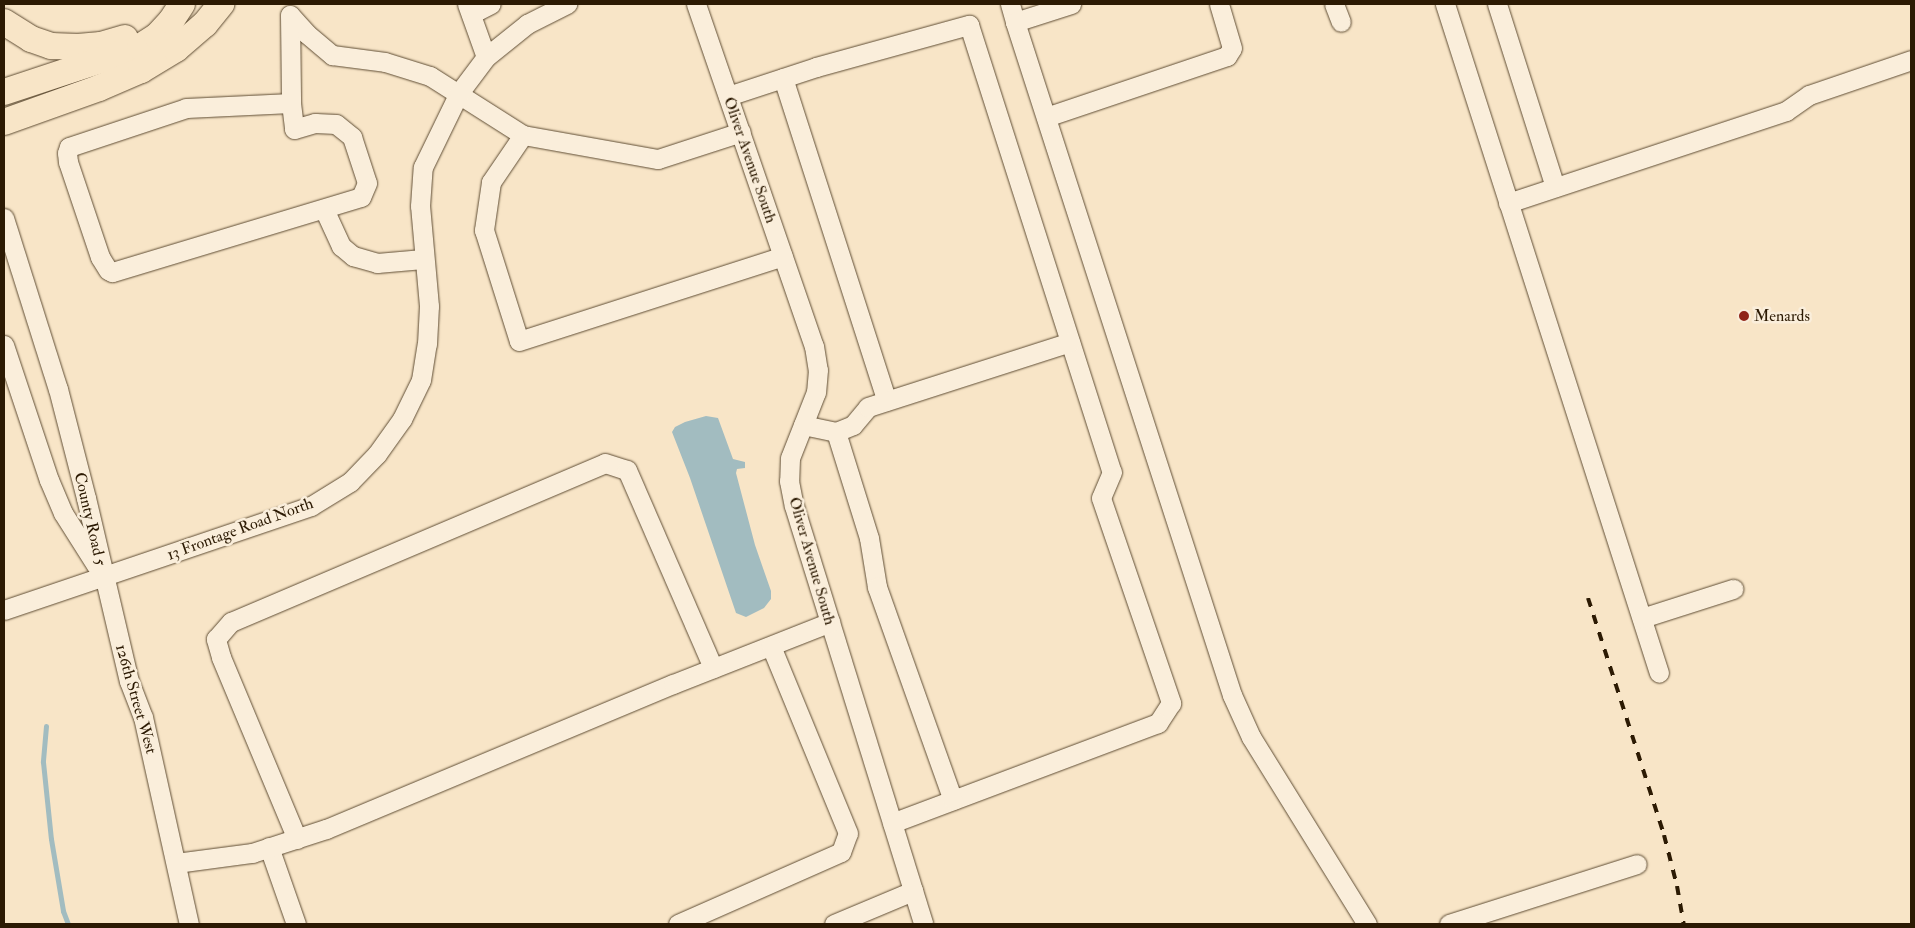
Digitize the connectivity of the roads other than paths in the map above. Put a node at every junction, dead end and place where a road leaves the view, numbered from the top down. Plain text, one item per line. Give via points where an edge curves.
1 (175, 4) edge
2 (182, 4) edge
3 (221, 4) edge
4 (491, 4) edge
5 (567, 4) edge
6 (696, 4) edge
7 (1071, 4) edge
8 (1219, 4) edge
9 (1334, 4) edge
10 (1444, 4) edge
11 (1497, 4) edge
12 (469, 9) edge
13 (1013, 13) edge
14 (4, 22) edge
15 (1341, 22) dead end
16 (486, 57) junction
17 (1911, 60) edge
18 (783, 78) junction
19 (4, 92) edge
20 (459, 93) junction
21 (728, 96) junction
22 (291, 103) junction
23 (1046, 117) junction
24 (4, 122) edge
25 (741, 132) junction
26 (523, 135) junction
27 (1554, 187) junction
28 (1508, 203) junction
29 (324, 209) junction
30 (4, 218) edge
31 (783, 256) junction
32 (423, 259) junction
33 (1070, 342) junction
34 (4, 345) edge
35 (887, 401) junction
36 (803, 425) junction
37 (836, 432) junction
38 (104, 577) junction
39 (1733, 589) dead end
40 (4, 610) edge
41 (1642, 618) junction
42 (830, 622) junction
43 (771, 646) junction
44 (713, 668) junction
45 (1659, 673) dead end
46 (953, 800) junction
47 (892, 823) junction
48 (297, 838) junction
49 (270, 847) junction
50 (176, 863) junction
51 (1637, 864) dead end
52 (913, 891) junction
53 (189, 924) edge
54 (296, 924) edge
55 (678, 924) edge
56 (834, 924) edge
57 (923, 924) edge
58 (1368, 924) edge
59 (1449, 924) edge

1 - 14 highway via 144,29 116,41 78,47 50,46 31,39
2 - 19 highway via 157,36 140,47
3 - 24 highway via 205,24 176,49 141,70
4 - 12 street
5 - 16 street, 13 Frontage Road North via 527,24
6 - 21 street, Oliver Avenue South
7 - 13 street
8 - 23 street via 1232,48 1227,56
9 - 15 street
10 - 28 street
11 - 27 street
12 - 16 street
13 - 23 street
16 - 20 street, 13 Frontage Road North
17 - 27 street via 1809,95 1786,111
18 - 21 street
18 - 33 street via 969,25
18 - 35 street
20 - 22 street via 430,76 408,68 332,55 290,15
20 - 26 street
20 - 32 street, 13 Frontage Road North via 424,167 420,206
21 - 25 street, Oliver Avenue South
22 - 29 street via 294,129 315,123 336,124 352,138 368,183 362,197
22 - 29 street via 186,108 69,147 68,162 100,257 112,272
23 - 58 street via 1232,695 1251,737
25 - 26 street via 658,159
25 - 31 street, Oliver Avenue South
26 - 31 street via 491,182 484,230 519,341
27 - 28 street
28 - 41 street
29 - 32 street via 332,232 353,256 377,263
30 - 38 street, County Road 5 via 58,389
31 - 36 street, Oliver Avenue South via 814,346 818,370 816,392
32 - 38 street, 13 Frontage Road North via 429,306 421,380 402,419 377,454 350,482 311,506
33 - 35 street
33 - 46 street via 1112,472 1101,498 1171,703 1158,723
34 - 38 street, County Road 5 via 63,513
35 - 37 street via 868,407 853,425
36 - 37 street
36 - 42 street, Oliver Avenue South via 790,458 790,481 794,506
37 - 46 street via 869,538 877,588
38 - 40 street
38 - 50 street, 126th Street West via 129,681 143,717
39 - 41 street
41 - 45 street
42 - 43 street
42 - 47 street, Oliver Avenue South
43 - 44 street
43 - 55 street via 848,833 840,852
44 - 48 street via 326,829
44 - 48 street via 627,470 605,463 231,622 216,639 220,657
46 - 47 street
47 - 52 street, Oliver Avenue South
48 - 49 street
49 - 50 street via 252,853
49 - 54 street
50 - 53 street, 126th Street West
51 - 59 street
52 - 56 street
52 - 57 street, Oliver Avenue South

